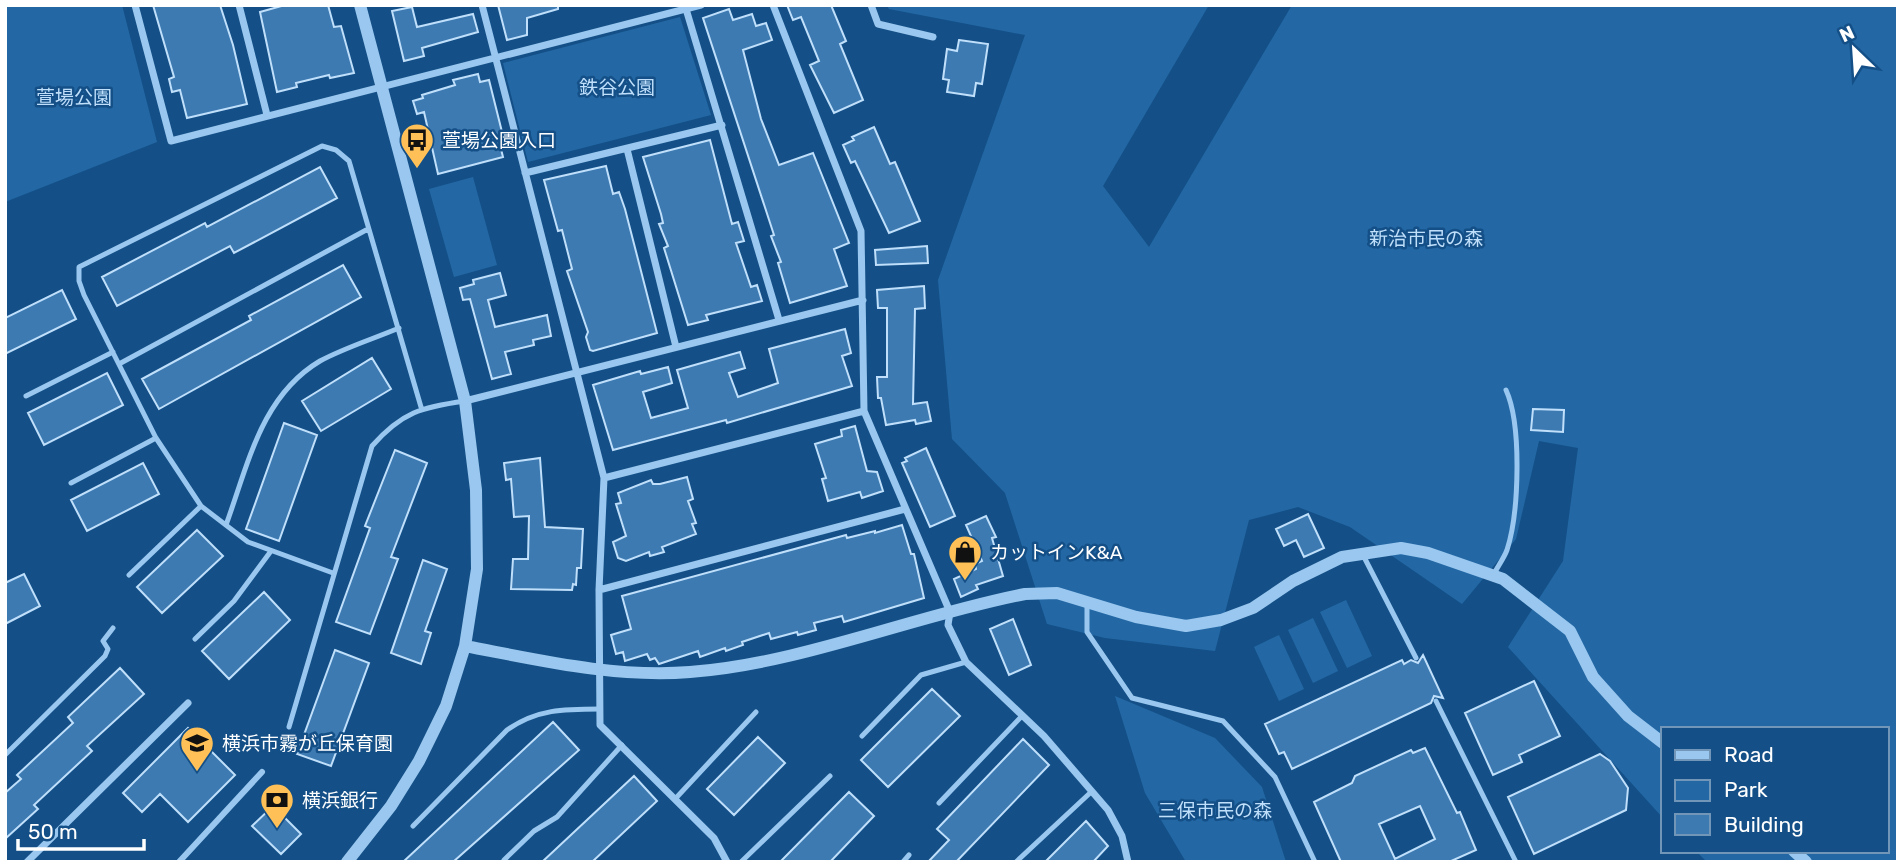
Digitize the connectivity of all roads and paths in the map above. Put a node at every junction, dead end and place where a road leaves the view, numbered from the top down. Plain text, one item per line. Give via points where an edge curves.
1 (135, 5) edge
2 (239, 5) edge
3 (360, 5) edge
4 (482, 5) edge
5 (701, 5) edge
6 (773, 5) edge
7 (871, 5) edge
8 (685, 9) junction
9 (933, 37) dead end
10 (495, 57) junction
11 (381, 86) junction
12 (267, 115) junction
13 (722, 125) junction
14 (627, 149) junction
15 (525, 173) junction
16 (368, 229) junction
17 (863, 300) junction
18 (779, 320) junction
19 (399, 328) junction
20 (676, 347) junction
21 (113, 352) junction
22 (119, 364) junction
23 (578, 371) junction
24 (1506, 390) dead end
25 (26, 396) dead end
26 (465, 401) junction
27 (421, 407) junction
28 (864, 411) junction
29 (156, 438) junction
30 (604, 478) junction
31 (71, 483) dead end
32 (201, 506) junction
33 (905, 509) junction
34 (226, 525) junction
35 (271, 551) junction
36 (1362, 553) junction
37 (333, 573) junction
38 (129, 576) dead end
39 (1493, 576) junction
40 (599, 590) junction
41 (1087, 603) junction
42 (950, 612) junction
43 (113, 628) dead end
44 (195, 639) dead end
45 (465, 646) junction
46 (1416, 658) dead end
47 (966, 662) junction
48 (599, 671) junction
49 (1436, 701) dead end
50 (188, 703) dead end
51 (600, 709) junction
52 (756, 712) dead end
53 (1021, 717) junction
54 (289, 727) dead end
55 (862, 736) dead end
56 (1661, 741) edge
57 (622, 746) junction
58 (5, 755) edge
59 (262, 772) dead end
60 (830, 776) dead end
61 (1090, 793) junction
62 (676, 798) junction
63 (939, 803) dead end
64 (413, 826) dead end
65 (909, 855) dead end
66 (504, 860) edge
67 (27, 862) edge
68 (179, 862) edge
69 (347, 862) edge
70 (727, 862) edge
71 (741, 862) edge
72 (903, 862) edge
73 (1016, 862) edge
74 (1128, 862) edge
75 (1315, 862) edge
76 (1516, 862) edge

1 - 12 street via 171,141
2 - 12 street
3 - 11 street
4 - 10 street
5 - 8 street
6 - 17 street via 861,231
7 - 9 street via 878,24
8 - 10 street
8 - 13 street
10 - 11 street
10 - 15 street
11 - 12 street
11 - 26 street
13 - 14 street
13 - 18 street
14 - 15 street
14 - 20 street
15 - 23 street
16 - 19 lane
16 - 21 lane via 349,162 336,150 322,146 79,267 84,295
16 - 22 lane
17 - 18 street
17 - 28 street
18 - 20 street
19 - 27 lane
19 - 34 lane via 321,361 296,378 272,405
20 - 23 street
21 - 22 lane
21 - 25 lane
22 - 29 lane
23 - 26 street
23 - 30 street
24 - 39 lane via 1513,406 1516,490 1507,550
26 - 27 lane
26 - 45 street via 476,491 477,569
27 - 37 lane via 391,424 372,446
28 - 30 street
28 - 33 street
29 - 31 lane
29 - 32 lane
30 - 40 street
32 - 34 lane
32 - 38 lane
33 - 40 street
33 - 42 street
34 - 35 lane via 248,542
35 - 37 lane
35 - 44 lane via 234,601
36 - 39 street via 1401,548
36 - 41 street via 1342,557 1293,581 1253,608 1221,620 1186,626
36 - 46 lane
37 - 54 lane
39 - 56 street via 1570,631 1593,677 1628,716
40 - 48 street
41 - 42 street via 1057,593 1025,594
41 - 75 lane via 1087,632 1132,698 1223,721 1275,777
42 - 47 street via 948,625
42 - 48 street via 744,666 689,673
43 - 58 lane via 103,641 108,649 104,656
45 - 48 street
45 - 69 street via 446,706 419,761
47 - 53 street
47 - 55 lane via 921,675
48 - 51 street
49 - 76 lane
50 - 67 street
51 - 57 street via 600,725
51 - 64 lane via 552,709 523,719
52 - 62 lane
53 - 61 street via 1044,736
53 - 63 lane
57 - 62 street
57 - 66 lane via 556,817
59 - 68 street
60 - 71 lane
61 - 73 lane
61 - 74 street via 1108,810 1122,836
62 - 70 street via 714,838
65 - 72 lane

